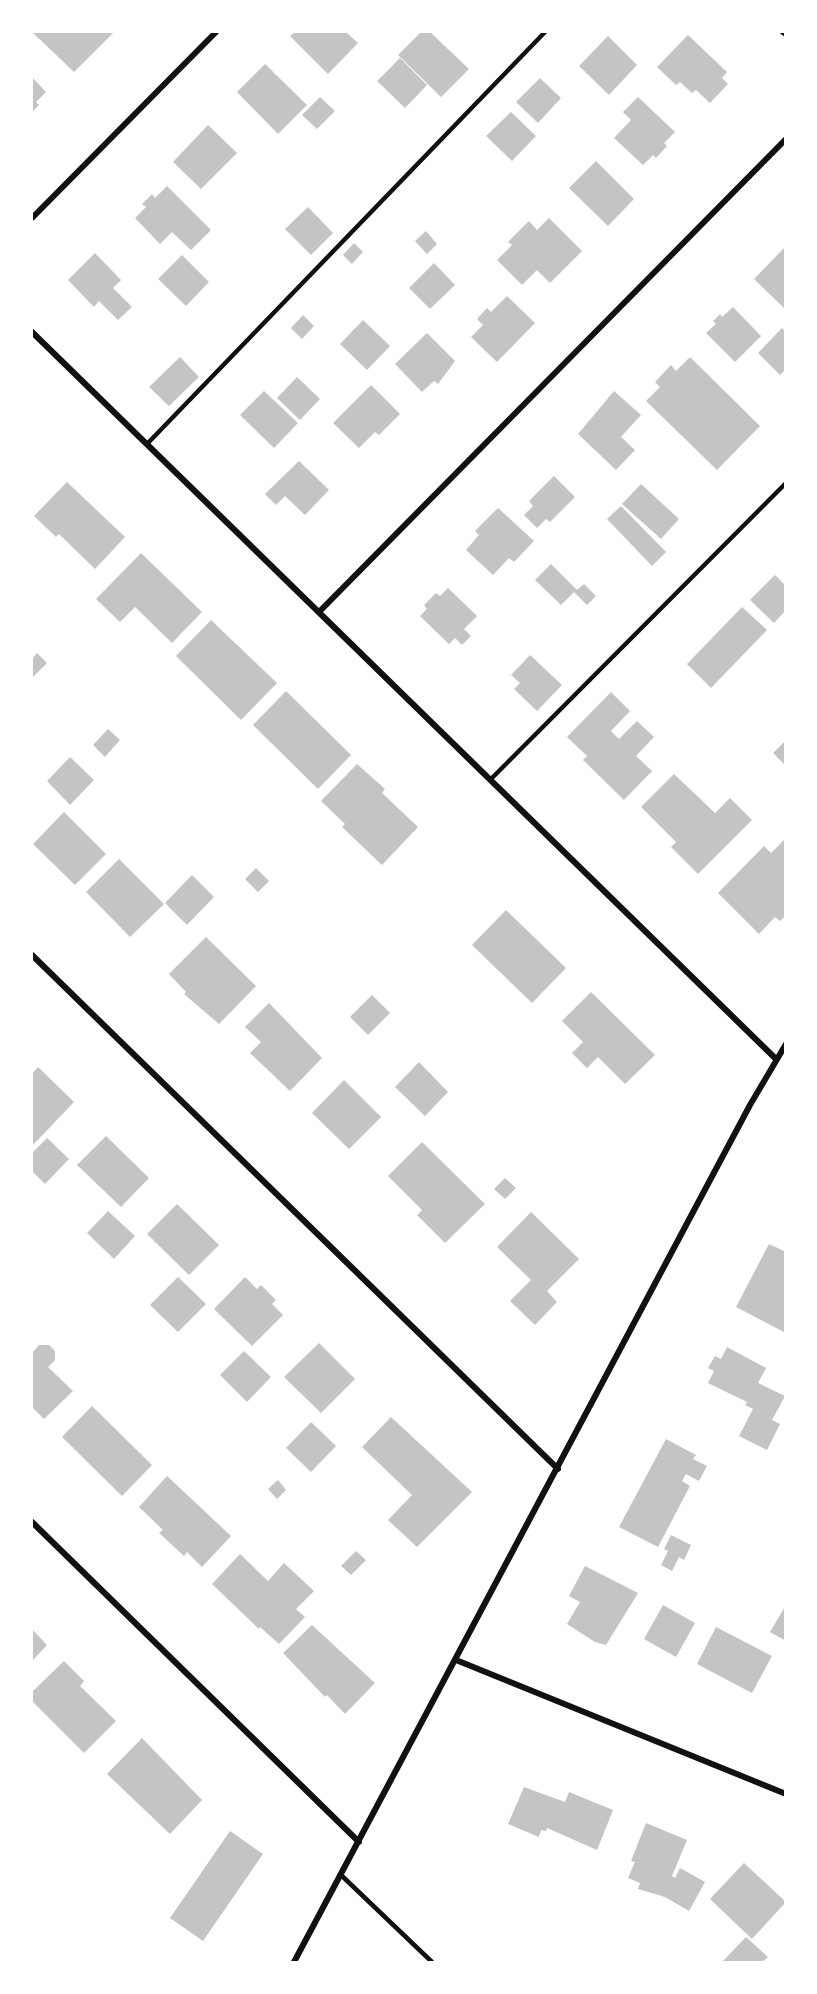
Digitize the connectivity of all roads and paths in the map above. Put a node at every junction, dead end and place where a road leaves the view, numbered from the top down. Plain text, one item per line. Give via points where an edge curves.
1 (216, 32) edge
2 (545, 32) edge
3 (786, 139) edge
4 (32, 218) edge
5 (32, 332) edge
6 (147, 444) junction
7 (786, 483) edge
8 (319, 612) junction
9 (490, 780) junction
10 (32, 955) edge
11 (786, 1044) edge
12 (776, 1059) junction
13 (558, 1469) junction
14 (32, 1522) edge
15 (456, 1660) junction
16 (786, 1794) edge
17 (359, 1842) junction
18 (341, 1875) junction
19 (294, 1962) edge
20 (432, 1962) edge

1 - 4 street
2 - 6 lane
3 - 8 street
5 - 6 street
6 - 8 street
7 - 9 lane
8 - 9 street
9 - 12 street
10 - 13 street
11 - 12 street
12 - 13 street
13 - 15 street
14 - 17 street
15 - 16 street
15 - 17 street
17 - 18 street
18 - 19 street
18 - 20 lane

